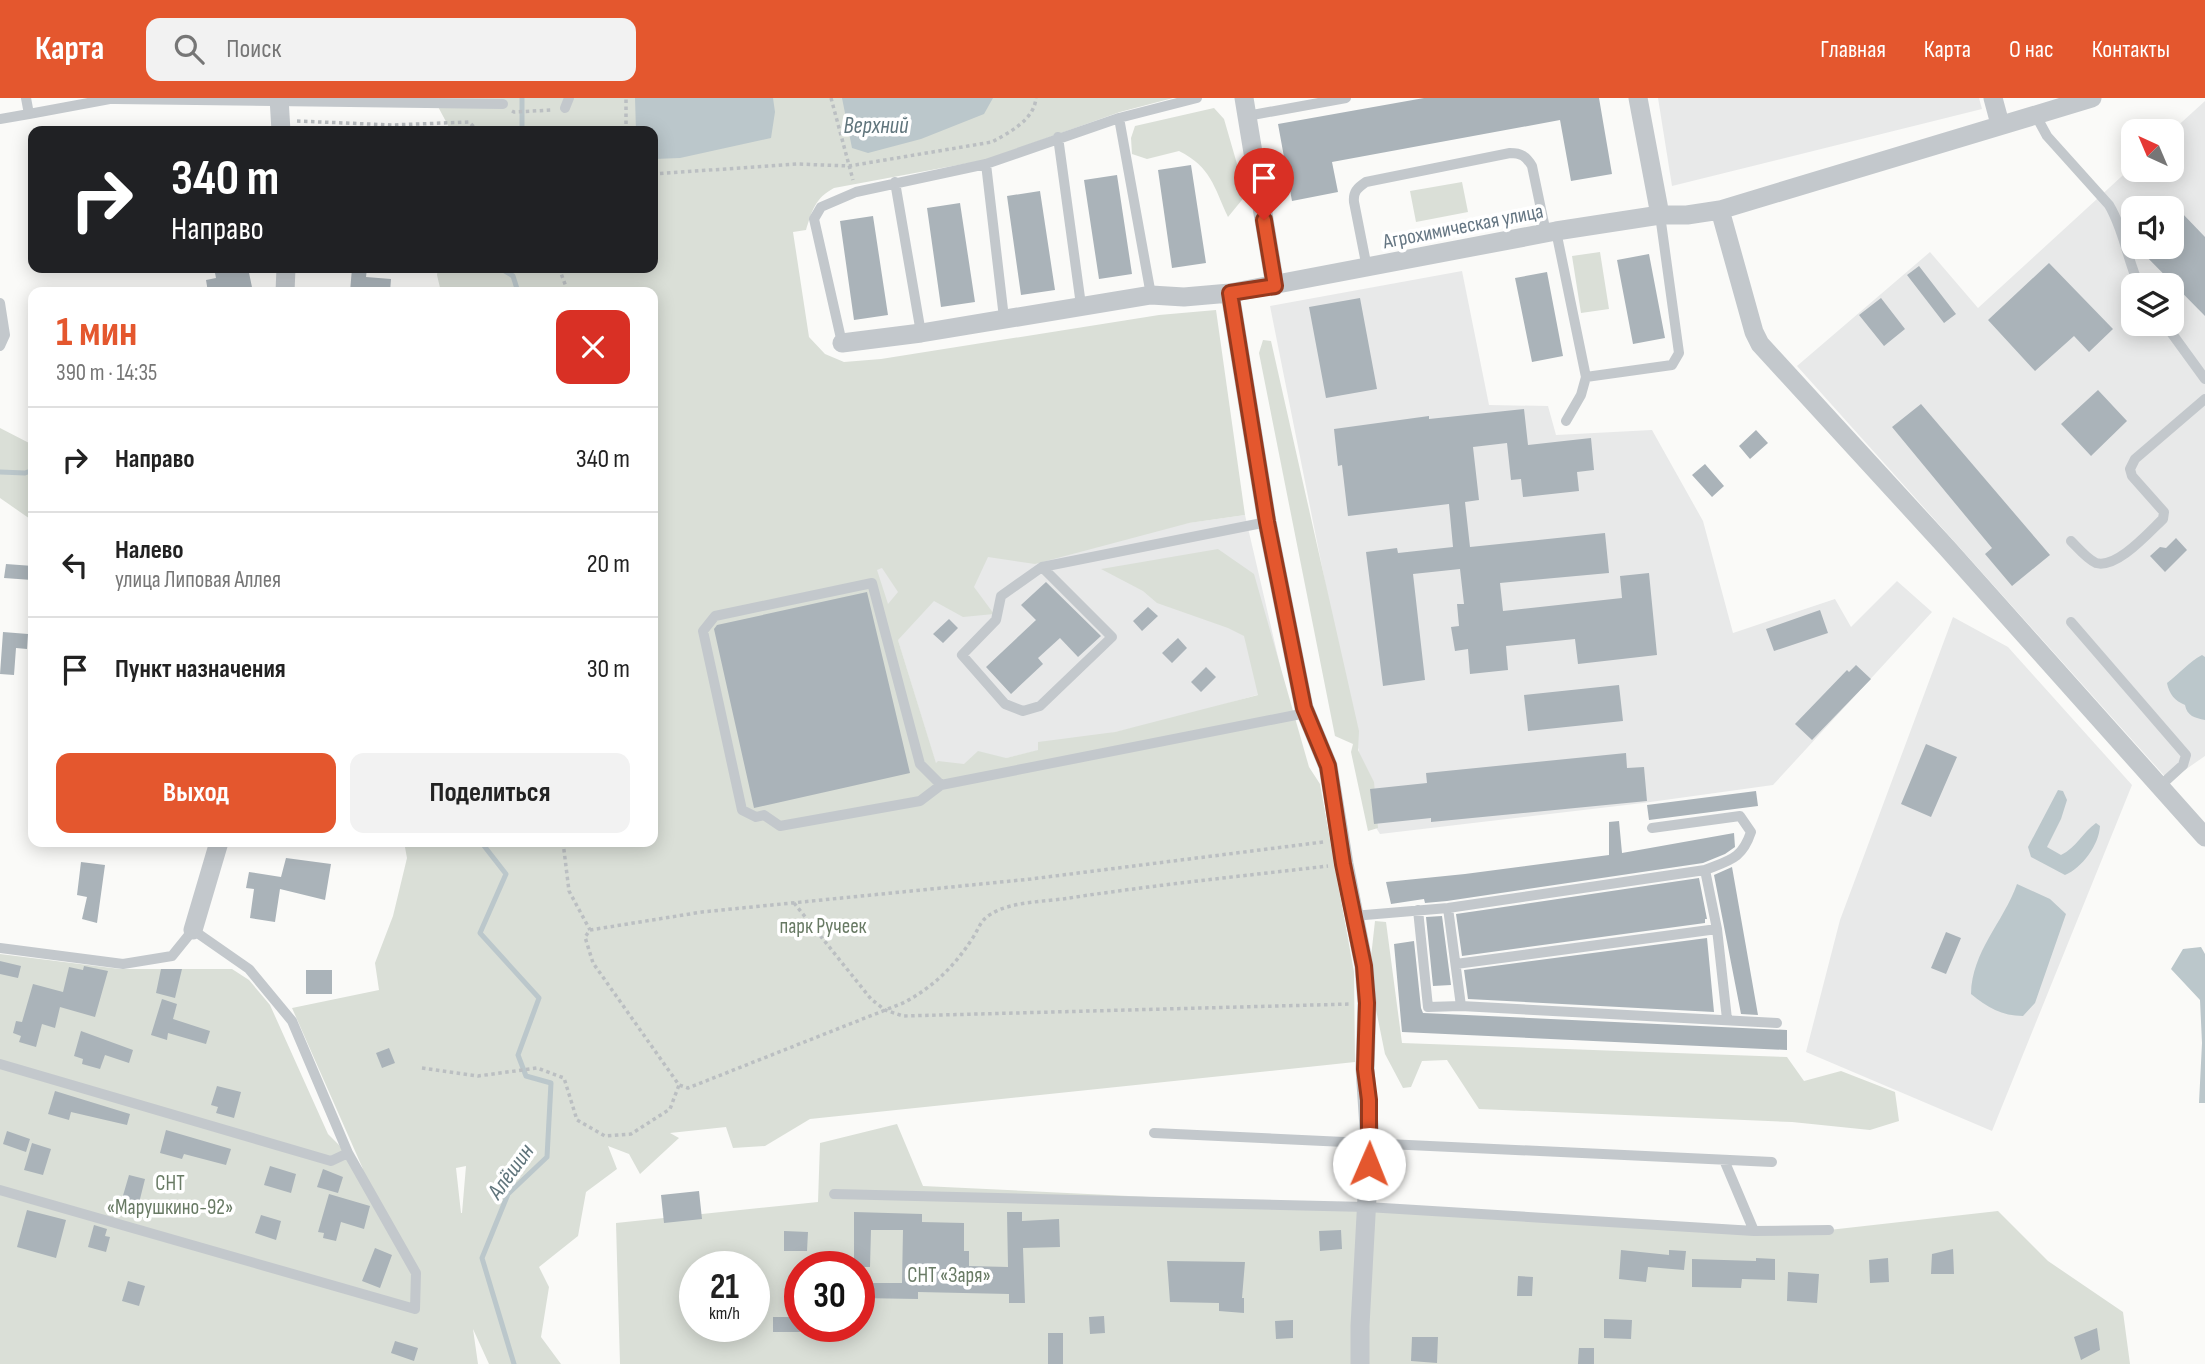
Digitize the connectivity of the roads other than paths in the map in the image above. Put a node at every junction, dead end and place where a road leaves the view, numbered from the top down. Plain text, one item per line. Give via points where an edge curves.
1 (26, 98) edge
2 (1197, 98) edge
3 (1346, 98) edge
4 (1638, 98) edge
5 (1993, 98) edge
6 (2092, 98) edge
7 (115, 99) edge
8 (279, 99) edge
9 (503, 104) dead end
10 (1245, 107) edge
11 (29, 114) junction
12 (2035, 114) junction
13 (1119, 117) junction
14 (0, 119) edge
15 (2000, 124) junction
16 (281, 126) edge
17 (1058, 138) junction
18 (986, 164) junction
19 (895, 182) junction
20 (1720, 210) junction
21 (1660, 215) junction
22 (1551, 232) junction
23 (1367, 268) junction
24 (2134, 273) edge
25 (1275, 286) junction
26 (1230, 293) junction
27 (1151, 295) junction
28 (0, 303) edge
29 (1081, 305) junction
30 (1004, 318) junction
31 (921, 333) junction
32 (2174, 336) edge
33 (842, 342) joint
34 (0, 346) edge
35 (1586, 377) junction
36 (2205, 379) edge
37 (2205, 400) edge
38 (1566, 421) dead end
39 (1267, 522) junction
40 (2071, 541) dead end
41 (1042, 567) junction
42 (2071, 622) dead end
43 (1306, 713) junction
44 (941, 785) junction
45 (2160, 786) junction
46 (1652, 828) dead end
47 (2205, 837) edge
48 (217, 847) edge
49 (1705, 870) junction
50 (1448, 908) junction
51 (1418, 910) junction
52 (1353, 916) junction
53 (1717, 929) junction
54 (192, 930) junction
55 (0, 948) edge
56 (1456, 964) junction
57 (1461, 1006) junction
58 (1727, 1019) junction
59 (1777, 1023) dead end
60 (0, 1064) edge
61 (1154, 1133) dead end
62 (1370, 1142) junction
63 (348, 1153) junction
64 (1724, 1160) junction
65 (1772, 1162) dead end
66 (0, 1190) edge
67 (834, 1194) dead end
68 (1367, 1207) junction
69 (1829, 1230) dead end
70 (1754, 1231) junction
71 (1360, 1364) edge

1 - 11 lane
2 - 13 lane
3 - 10 lane
4 - 21 street
5 - 15 street
6 - 12 street, Агрохимическая улица
7 - 8 lane
7 - 11 lane
8 - 9 lane
8 - 16 street
10 - 25 street
11 - 14 lane
12 - 15 street, Агрохимическая улица
12 - 24 lane via 2047,136 2109,205
13 - 17 lane
13 - 27 lane
15 - 20 street, Агрохимическая улица
17 - 18 lane
17 - 29 lane
18 - 19 lane
18 - 30 lane
19 - 31 lane
19 - 33 lane via 821,207 814,219
20 - 21 street, Агрохимическая улица
20 - 45 street via 1760,344
21 - 22 street, Агрохимическая улица
21 - 35 lane via 1679,353 1672,365
22 - 23 street, Агрохимическая улица
22 - 23 lane via 1532,166 1527,157 1510,153 1366,182 1357,188 1353,202
22 - 35 lane
23 - 25 street, Агрохимическая улица
25 - 26 street, Агрохимическая улица
26 - 27 street, Агрохимическая улица
26 - 39 street
27 - 29 street, Агрохимическая улица
28 - 34 lane via 5,334
29 - 30 street, Агрохимическая улица
30 - 31 street, Агрохимическая улица
31 - 33 street, Агрохимическая улица
32 - 36 lane
35 - 38 lane
37 - 40 lane via 2130,469 2164,512 2163,519 2118,559 2106,564 2094,562
39 - 41 lane
39 - 43 street
41 - 41 lane via 1001,596 996,620 962,655 1005,704 1023,710 1040,706 1111,637
42 - 45 lane via 2186,755 2183,765
43 - 44 lane
43 - 52 street via 1328,766
44 - 44 lane via 920,801 779,826 764,815 756,817 742,810 703,631 715,616 872,583 920,764
45 - 47 street
46 - 49 lane via 1745,819 1751,832 1737,857
48 - 54 street
49 - 50 lane
49 - 53 lane
50 - 51 lane
50 - 56 lane
51 - 52 lane
51 - 57 lane via 1427,1007
52 - 62 street via 1367,1003
53 - 56 lane
53 - 58 lane
54 - 55 lane via 172,956 123,964
54 - 63 lane via 249,969 292,1021
56 - 57 lane
57 - 58 lane
58 - 59 lane
60 - 63 lane via 331,1161
61 - 62 lane
62 - 64 lane
62 - 68 street
63 - 66 lane via 416,1273 415,1309
64 - 65 lane
64 - 70 lane
67 - 68 lane
68 - 70 lane
68 - 71 street
69 - 70 lane

